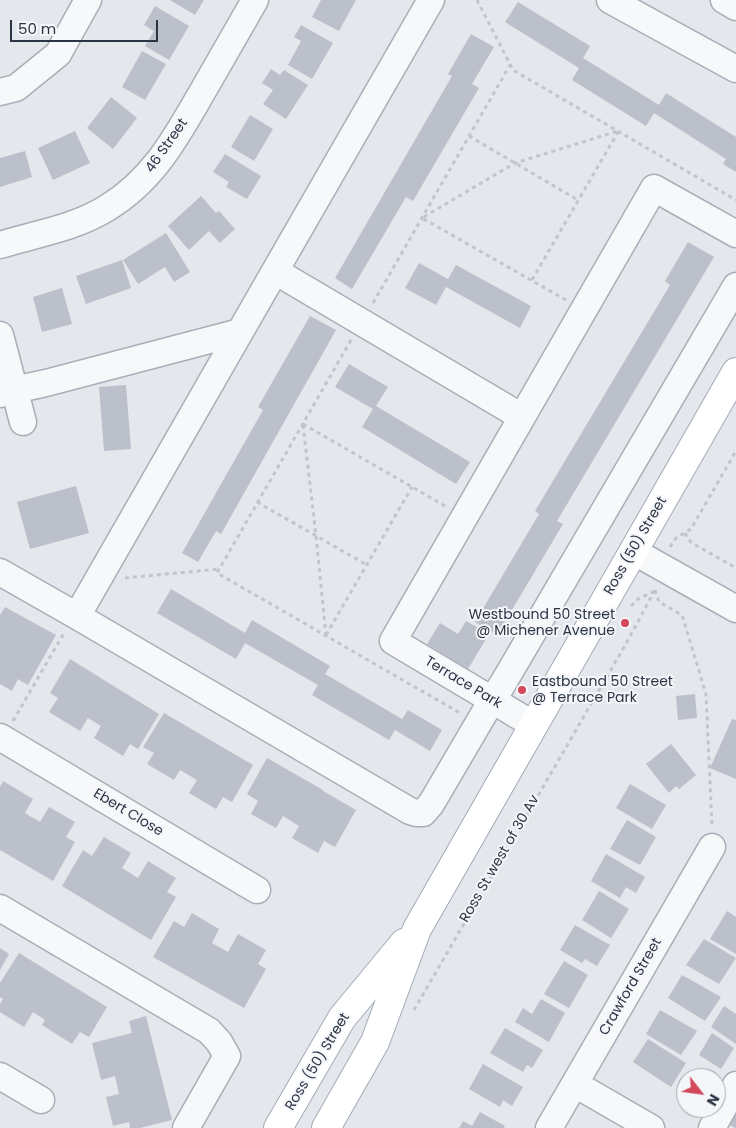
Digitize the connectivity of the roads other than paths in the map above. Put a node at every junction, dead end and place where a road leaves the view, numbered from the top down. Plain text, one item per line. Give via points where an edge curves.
1 (88, 0) edge
2 (255, 0) edge
3 (431, 0) edge
4 (610, 0) edge
5 (724, 0) edge
6 (736, 7) edge
7 (736, 69) edge
8 (0, 92) edge
9 (736, 234) edge
10 (0, 245) edge
11 (275, 271) junction
12 (736, 286) edge
13 (240, 332) junction
14 (0, 335) edge
15 (736, 372) edge
16 (7, 392) edge
17 (522, 417) junction
18 (23, 422) dead end
19 (633, 551) junction
20 (0, 572) edge
21 (736, 609) edge
22 (77, 616) junction
23 (492, 700) junction
24 (534, 724) junction
25 (1, 738) edge
26 (712, 847) road end
27 (257, 890) dead end
28 (0, 908) edge
29 (416, 929) junction
30 (0, 1076) edge
31 (575, 1084) junction
32 (736, 1085) edge
33 (41, 1100) dead end
34 (186, 1128) edge
35 (278, 1128) edge
36 (326, 1128) edge
37 (549, 1128) edge
38 (651, 1128) edge
39 (712, 1128) edge

1 - 8 street via 58,54 16,88
2 - 10 street, 46 Street via 176,137 143,180 113,204 88,218
3 - 11 street
4 - 7 street
5 - 6 street
9 - 17 street via 654,188
11 - 13 street
11 - 17 street
12 - 23 street
13 - 16 street
13 - 22 street
14 - 16 street
15 - 19 main road, Ross (50) Street
16 - 18 street
17 - 23 street, Terrace Park via 393,641
19 - 21 street
19 - 24 main road, Ross (50) Street
20 - 22 street
22 - 23 street via 416,813 423,813 431,804
23 - 24 street, Terrace Park
24 - 29 main road, Ross (50) Street
25 - 27 street, Ebert Close
26 - 31 street, Crawford Street
28 - 34 street via 209,1031 219,1042 227,1056
29 - 35 main road, Ross (50) Street via 342,1018
29 - 36 main road, Ross (50) Street via 376,1042
30 - 33 street
31 - 37 street, Crawford Street
31 - 38 street
32 - 39 street

